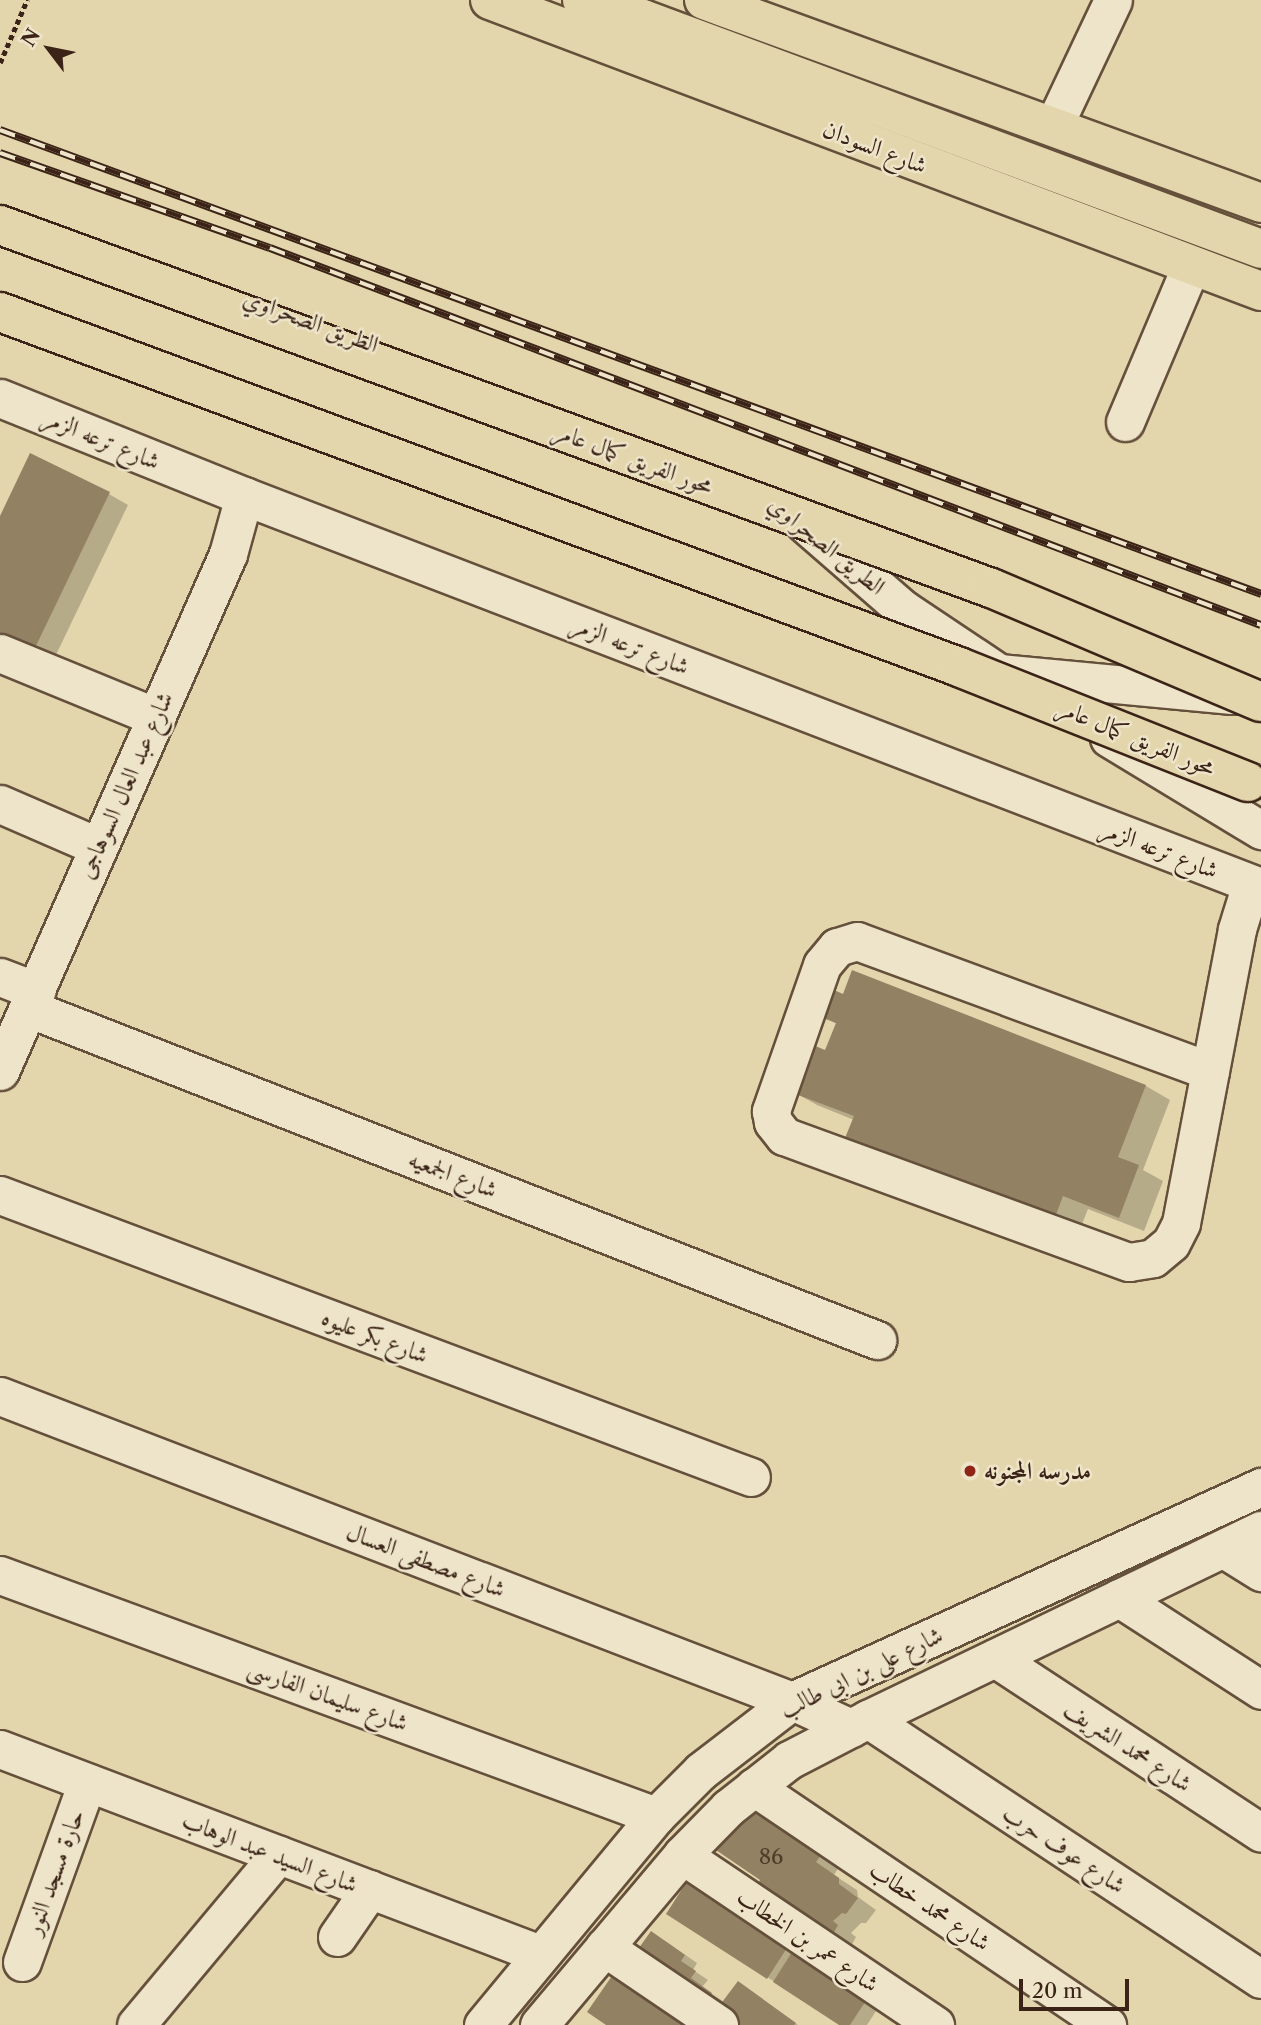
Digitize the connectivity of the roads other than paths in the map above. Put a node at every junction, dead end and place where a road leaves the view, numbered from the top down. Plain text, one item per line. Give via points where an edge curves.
1 (490, 0) edge
2 (582, 0) edge
3 (704, 0) edge
4 (1113, 0) edge
5 (1054, 125) junction
6 (1261, 203) edge
7 (0, 206) edge
8 (0, 225) edge
9 (1261, 249) edge
10 (1191, 266) junction
11 (1261, 291) edge
12 (0, 312) edge
13 (0, 398) edge
14 (1125, 422) dead end
15 (244, 496) junction
16 (0, 653) edge
17 (999, 673) junction
18 (1258, 698) edge
19 (156, 718) junction
20 (1248, 782) dead end
21 (0, 804) edge
22 (1261, 830) edge
23 (97, 846) junction
24 (1256, 886) edge
25 (0, 976) edge
26 (32, 999) junction
27 (0, 1071) edge
28 (1210, 1071) junction
29 (0, 1195) edge
30 (877, 1340) dead end
31 (0, 1396) edge
32 (751, 1477) dead end
33 (1261, 1487) edge
34 (1261, 1530) edge
35 (1224, 1549) junction
36 (1261, 1572) edge
37 (0, 1574) edge
38 (1119, 1598) junction
39 (995, 1658) junction
40 (1261, 1690) edge
41 (792, 1700) junction
42 (859, 1723) junction
43 (0, 1749) edge
44 (87, 1782) junction
45 (754, 1787) junction
46 (656, 1816) junction
47 (1261, 1833) edge
48 (278, 1855) junction
49 (682, 1855) junction
50 (370, 1889) junction
51 (337, 1937) dead end
52 (604, 1947) junction
53 (540, 1954) junction
54 (22, 1962) dead end
55 (1261, 1979) edge
56 (136, 2025) edge
57 (482, 2025) edge
58 (539, 2025) edge
59 (719, 2025) edge
60 (935, 2025) edge
61 (1107, 2025) edge

1 - 10 main road, شارع السودان
2 - 9 main road
3 - 5 main road
4 - 5 street
5 - 6 main road
7 - 17 street, الطريق الصحراوي via 618,431 746,483 781,503 904,609
8 - 18 main road, محور الفريق كمال عامر, bridge via 990,588
10 - 11 main road, شارع السودان
10 - 14 street
12 - 20 main road, محور الفريق كمال عامر, bridge via 959,667
13 - 15 street, شارع ترعه الزمر
15 - 19 street, شارع عبد العال السوهاجى via 228,554
15 - 24 street, شارع ترعه الزمر
16 - 19 street
17 - 18 street
17 - 22 street, الطريق الصحراوي
19 - 23 street, شارع عبد العال السوهاجى
21 - 23 street
23 - 26 street, شارع عبد العال السوهاجى
24 - 28 street via 1237,929
25 - 26 street, شارع الجمعيه
26 - 27 street, شارع عبد العال السوهاجى
26 - 30 street, شارع الجمعيه
28 - 28 street via 1177,1234 1163,1252 1141,1261 1129,1262 784,1136 771,1111 822,965 837,947 857,941
29 - 32 street, شارع بكر عليوه
31 - 41 street, شارع مصطفى العسال
33 - 41 street, شارع على بن ابى طالب
34 - 35 street, شارع على بن ابى طالب
35 - 36 street
35 - 38 street, شارع على بن ابى طالب
37 - 46 street, شارع سليمان الفارسى
38 - 39 street, شارع على بن ابى طالب
38 - 40 street
39 - 42 street, شارع على بن ابى طالب
39 - 47 street, شارع محمد الشريف
41 - 42 street, شارع مصطفى العسال
41 - 46 street, شارع على بن ابى طالب via 701,1771
42 - 45 street, شارع على بن ابى طالب via 789,1760
42 - 55 street, شارع عوف حرب
43 - 44 street, شارع السيد عبد الوهاب
44 - 48 street, شارع السيد عبد الوهاب
44 - 54 street, حارة مسجد النور
45 - 49 street, شارع على بن ابى طالب
45 - 61 street, شارع محمد خطاب
46 - 53 street, شارع على بن ابى طالب
48 - 50 street, شارع السيد عبد الوهاب
48 - 56 street
49 - 52 street, شارع على بن ابى طالب
49 - 60 street, شارع عمر بن الخطاب
50 - 51 street
50 - 53 street, شارع السيد عبد الوهاب
52 - 58 street, شارع على بن ابى طالب
52 - 59 street
53 - 57 street, شارع على بن ابى طالب

